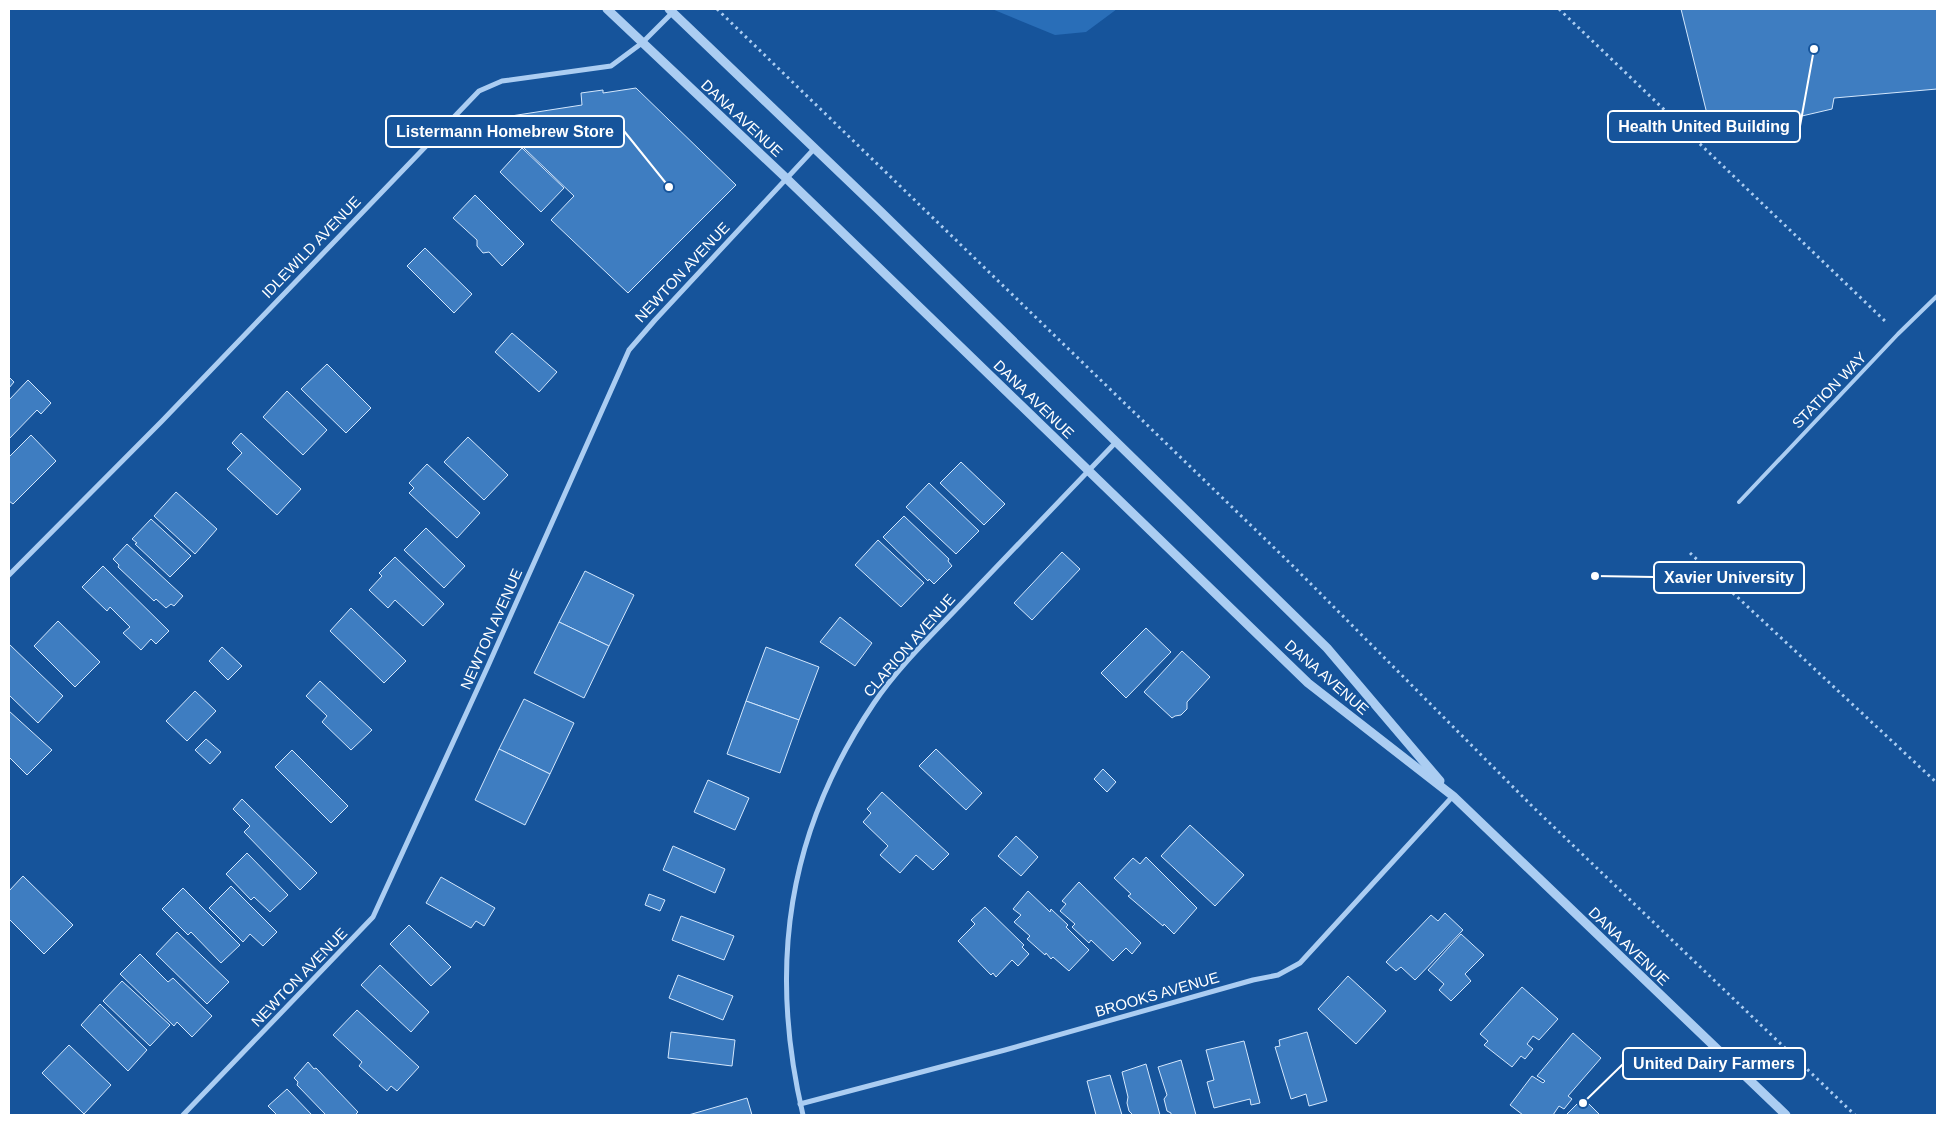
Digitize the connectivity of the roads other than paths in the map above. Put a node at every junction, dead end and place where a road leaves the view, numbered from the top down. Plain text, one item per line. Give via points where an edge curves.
1 (606, 9) edge
2 (671, 11) edge
3 (642, 43) junction
4 (814, 149) junction
5 (786, 178) junction
6 (1937, 296) edge
7 (1116, 442) junction
8 (1088, 471) junction
9 (1739, 502) dead end
10 (9, 575) edge
11 (1453, 796) junction
12 (800, 1104) junction
13 (183, 1115) edge
14 (803, 1115) edge
15 (1786, 1115) edge

1 - 3 street, DANA AVENUE
2 - 3 street, IDLEWILD AVENUE
2 - 4 street, DANA AVENUE
3 - 5 street, DANA AVENUE
3 - 10 street, IDLEWILD AVENUE via 611,66 502,82 479,91
4 - 5 street, NEWTON AVENUE
4 - 7 street, DANA AVENUE
5 - 8 street, DANA AVENUE
5 - 13 street, NEWTON AVENUE via 630,350 373,917
6 - 9 lane, STATION WAY
7 - 8 street, CLARION AVENUE
7 - 11 street, DANA AVENUE via 1327,648
8 - 11 street, DANA AVENUE via 1308,683
8 - 12 street, CLARION AVENUE via 910,658 874,702 838,762 811,827 796,881 787,936 785,992
11 - 12 street, BROOKS AVENUE via 1300,963 1278,975
11 - 15 street, DANA AVENUE
12 - 14 street, CLARION AVENUE

